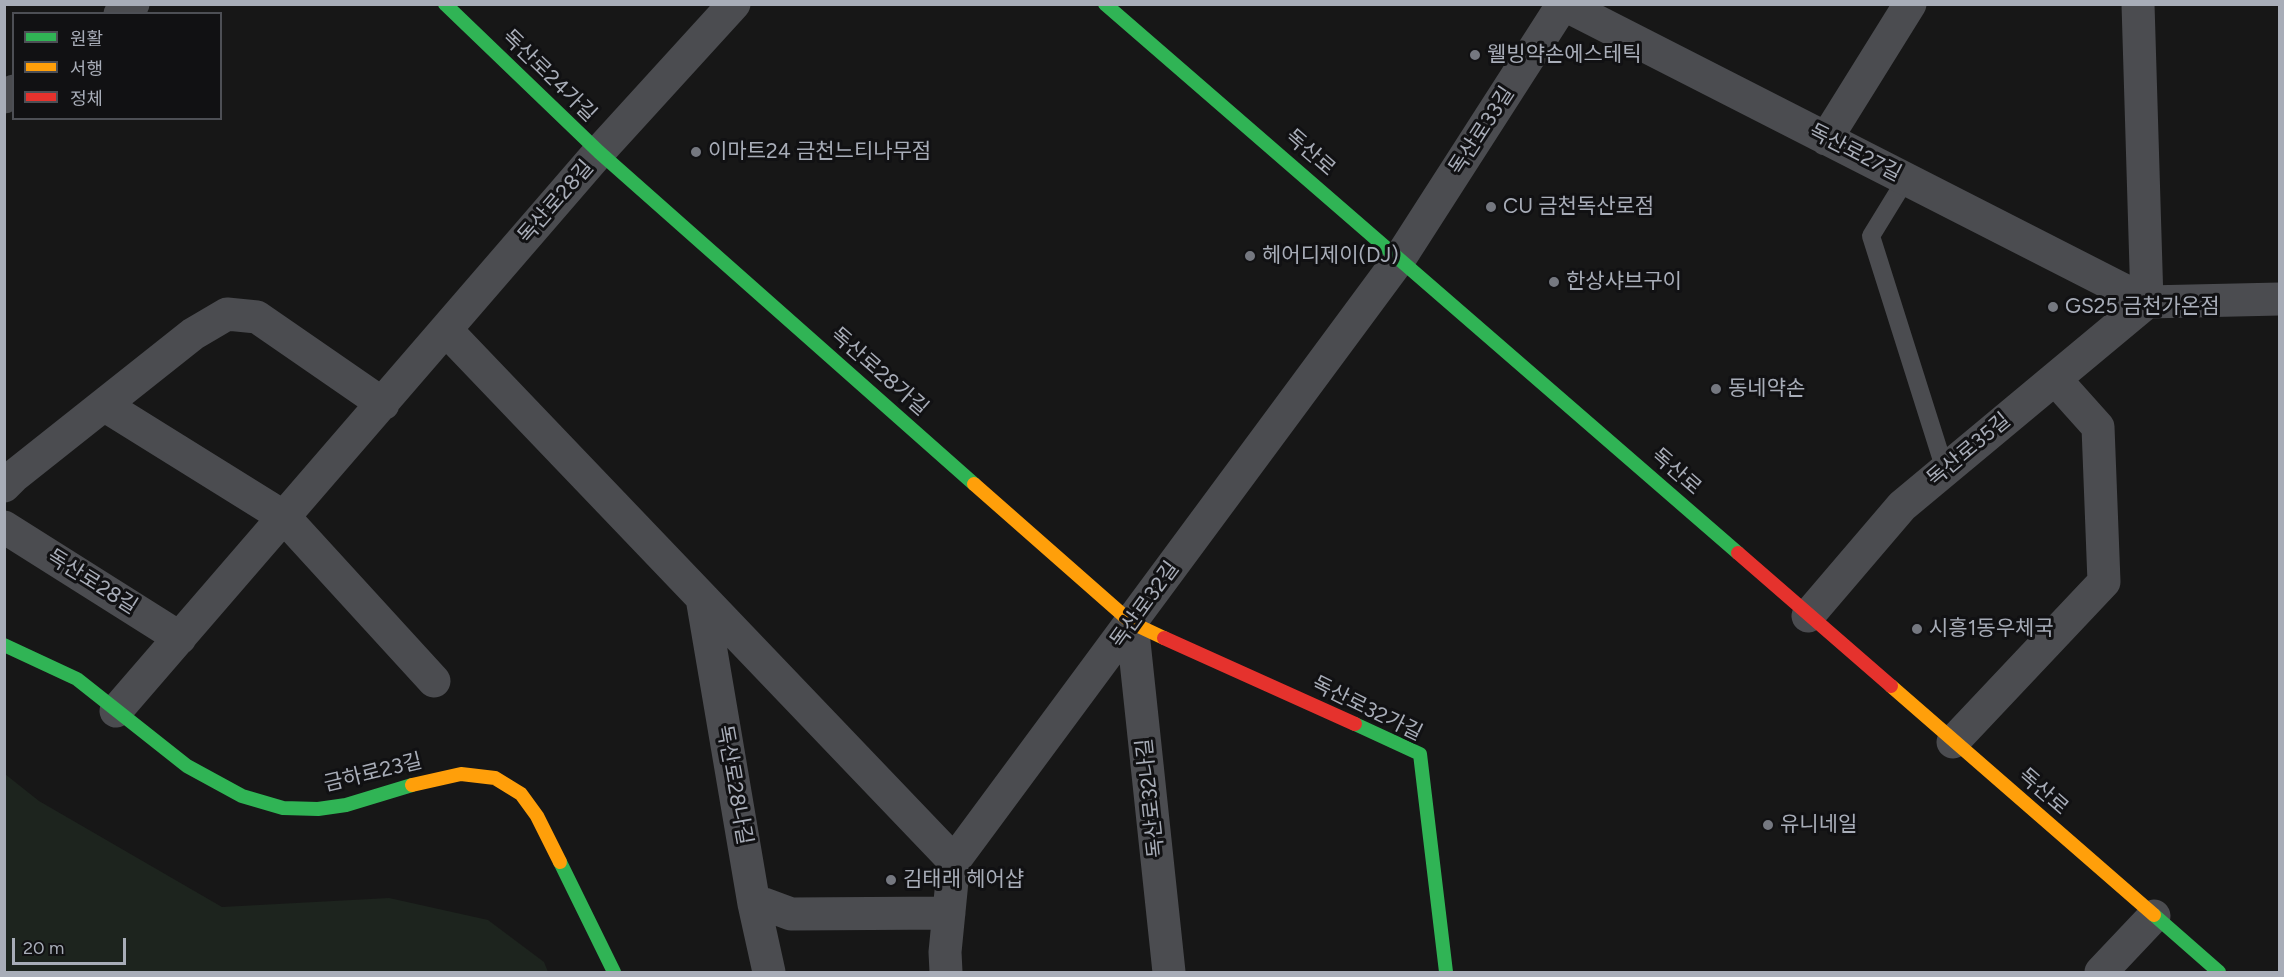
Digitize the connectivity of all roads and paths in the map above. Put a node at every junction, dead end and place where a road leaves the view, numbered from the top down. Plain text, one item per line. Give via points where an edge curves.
1 (445, 4) edge
2 (1105, 4) edge
3 (1910, 4) edge
4 (2138, 4) edge
5 (1563, 5) edge
6 (723, 8) edge
7 (1826, 139) junction
8 (599, 152) junction
9 (1906, 180) junction
10 (1400, 258) junction
11 (2280, 299) edge
12 (2147, 302) junction
13 (446, 330) junction
14 (2055, 379) junction
15 (383, 404) junction
16 (104, 405) junction
17 (1945, 470) junction
18 (4, 486) edge
19 (284, 517) junction
20 (4, 527) edge
21 (702, 598) junction
22 (1808, 616) junction
23 (1132, 623) junction
24 (180, 638) junction
25 (4, 645) edge
26 (434, 681) dead end
27 (116, 711) junction
28 (1953, 742) junction
29 (954, 861) junction
30 (754, 904) junction
31 (949, 913) junction
32 (2154, 915) junction
33 (614, 972) edge
34 (769, 972) edge
35 (946, 972) edge
36 (1169, 972) edge
37 (1446, 972) edge
38 (2101, 972) edge
39 (2219, 972) edge

1 - 8 street, 독산로24가길
2 - 10 street, 독산로
3 - 7 street
4 - 12 street
5 - 7 street, 독산로27길
5 - 10 street, 독산로33길
6 - 8 street, 독산로28길
7 - 9 street, 독산로27길
8 - 13 street, 독산로28길
8 - 23 street, 독산로28가길
9 - 12 street, 독산로27길
9 - 17 lane via 1871,236
10 - 22 street, 독산로
10 - 23 street, 독산로32길
11 - 12 street
12 - 14 street, 독산로35길
13 - 15 street, 독산로28길
13 - 21 street
14 - 17 street, 독산로35길
14 - 28 street via 2098,428 2104,582
15 - 16 street via 257,317 227,314 193,334
15 - 19 street, 독산로28길
16 - 18 street
16 - 19 street
17 - 22 street, 독산로35길 via 1902,506
19 - 24 street, 독산로28길
19 - 26 street
20 - 24 street, 독산로28길
21 - 29 street
21 - 30 street, 독산로28나길
22 - 28 street, 독산로
23 - 29 street, 독산로32길
23 - 36 street, 독산로32나길
23 - 37 street, 독산로32가길 via 1420,754
24 - 27 street, 독산로28길
25 - 27 street, 금하로23길 via 77,679
27 - 33 street, 금하로23길 via 187,766 242,796 284,808 346,805 423,781 461,774 495,778 521,794 537,816
28 - 32 street, 독산로
29 - 31 street
30 - 31 street via 791,914
30 - 34 street, 독산로28나길
31 - 35 street
32 - 38 street
32 - 39 street, 독산로

